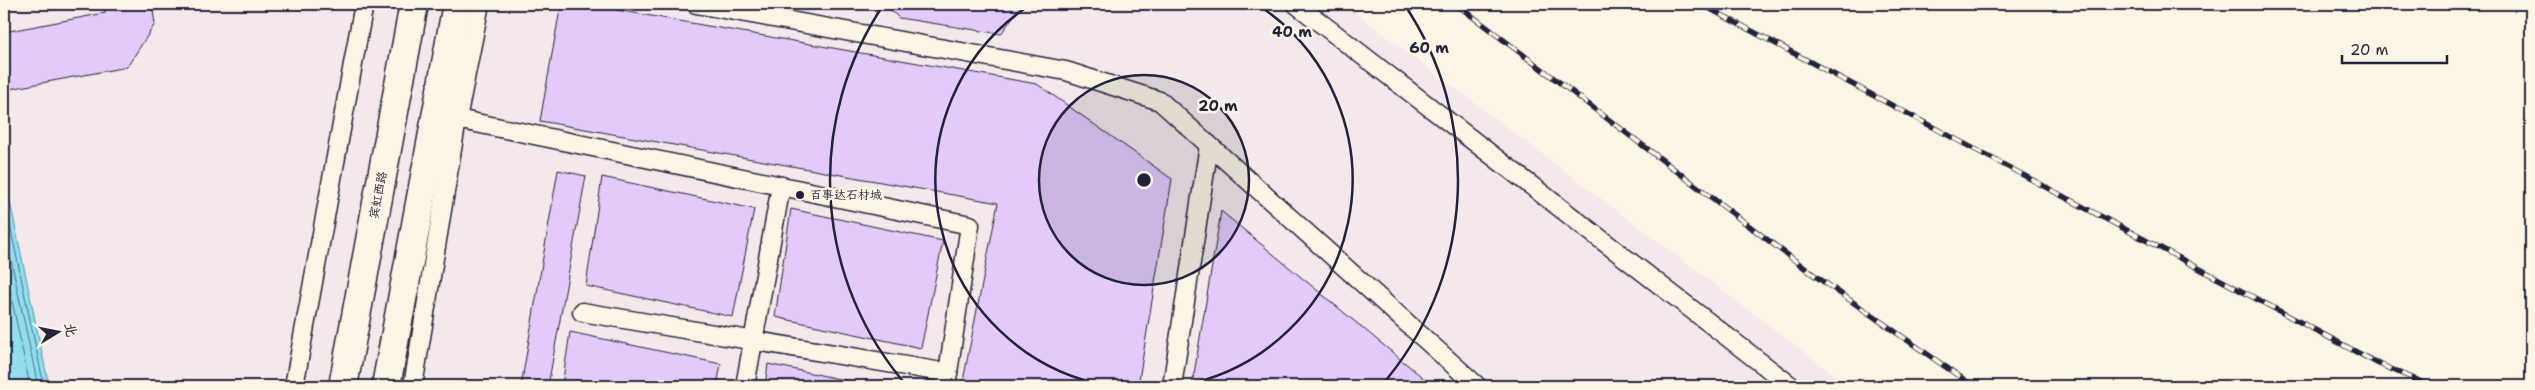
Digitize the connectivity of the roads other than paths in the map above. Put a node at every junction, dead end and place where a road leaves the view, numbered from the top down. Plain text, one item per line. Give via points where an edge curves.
1 (364, 4) edge
2 (414, 4) edge
3 (457, 4) edge
4 (480, 4) edge
5 (696, 4) edge
6 (1296, 4) edge
7 (457, 119) junction
8 (1209, 145) junction
9 (781, 186) junction
10 (582, 312) dead end
11 (753, 340) junction
12 (947, 380) edge
13 (294, 386) edge
14 (343, 386) edge
15 (386, 386) edge
16 (413, 386) edge
17 (745, 386) edge
18 (1172, 386) edge
19 (1476, 386) edge
20 (1791, 386) edge

1 - 13 lane
2 - 14 main road, 宾虹西路
3 - 15 main road
4 - 7 lane
5 - 8 lane via 1066,70 1160,101
6 - 20 lane
7 - 9 lane
7 - 16 lane
8 - 18 lane
8 - 19 lane
9 - 11 lane
9 - 12 lane via 970,225
10 - 11 lane
11 - 12 lane
11 - 17 lane

